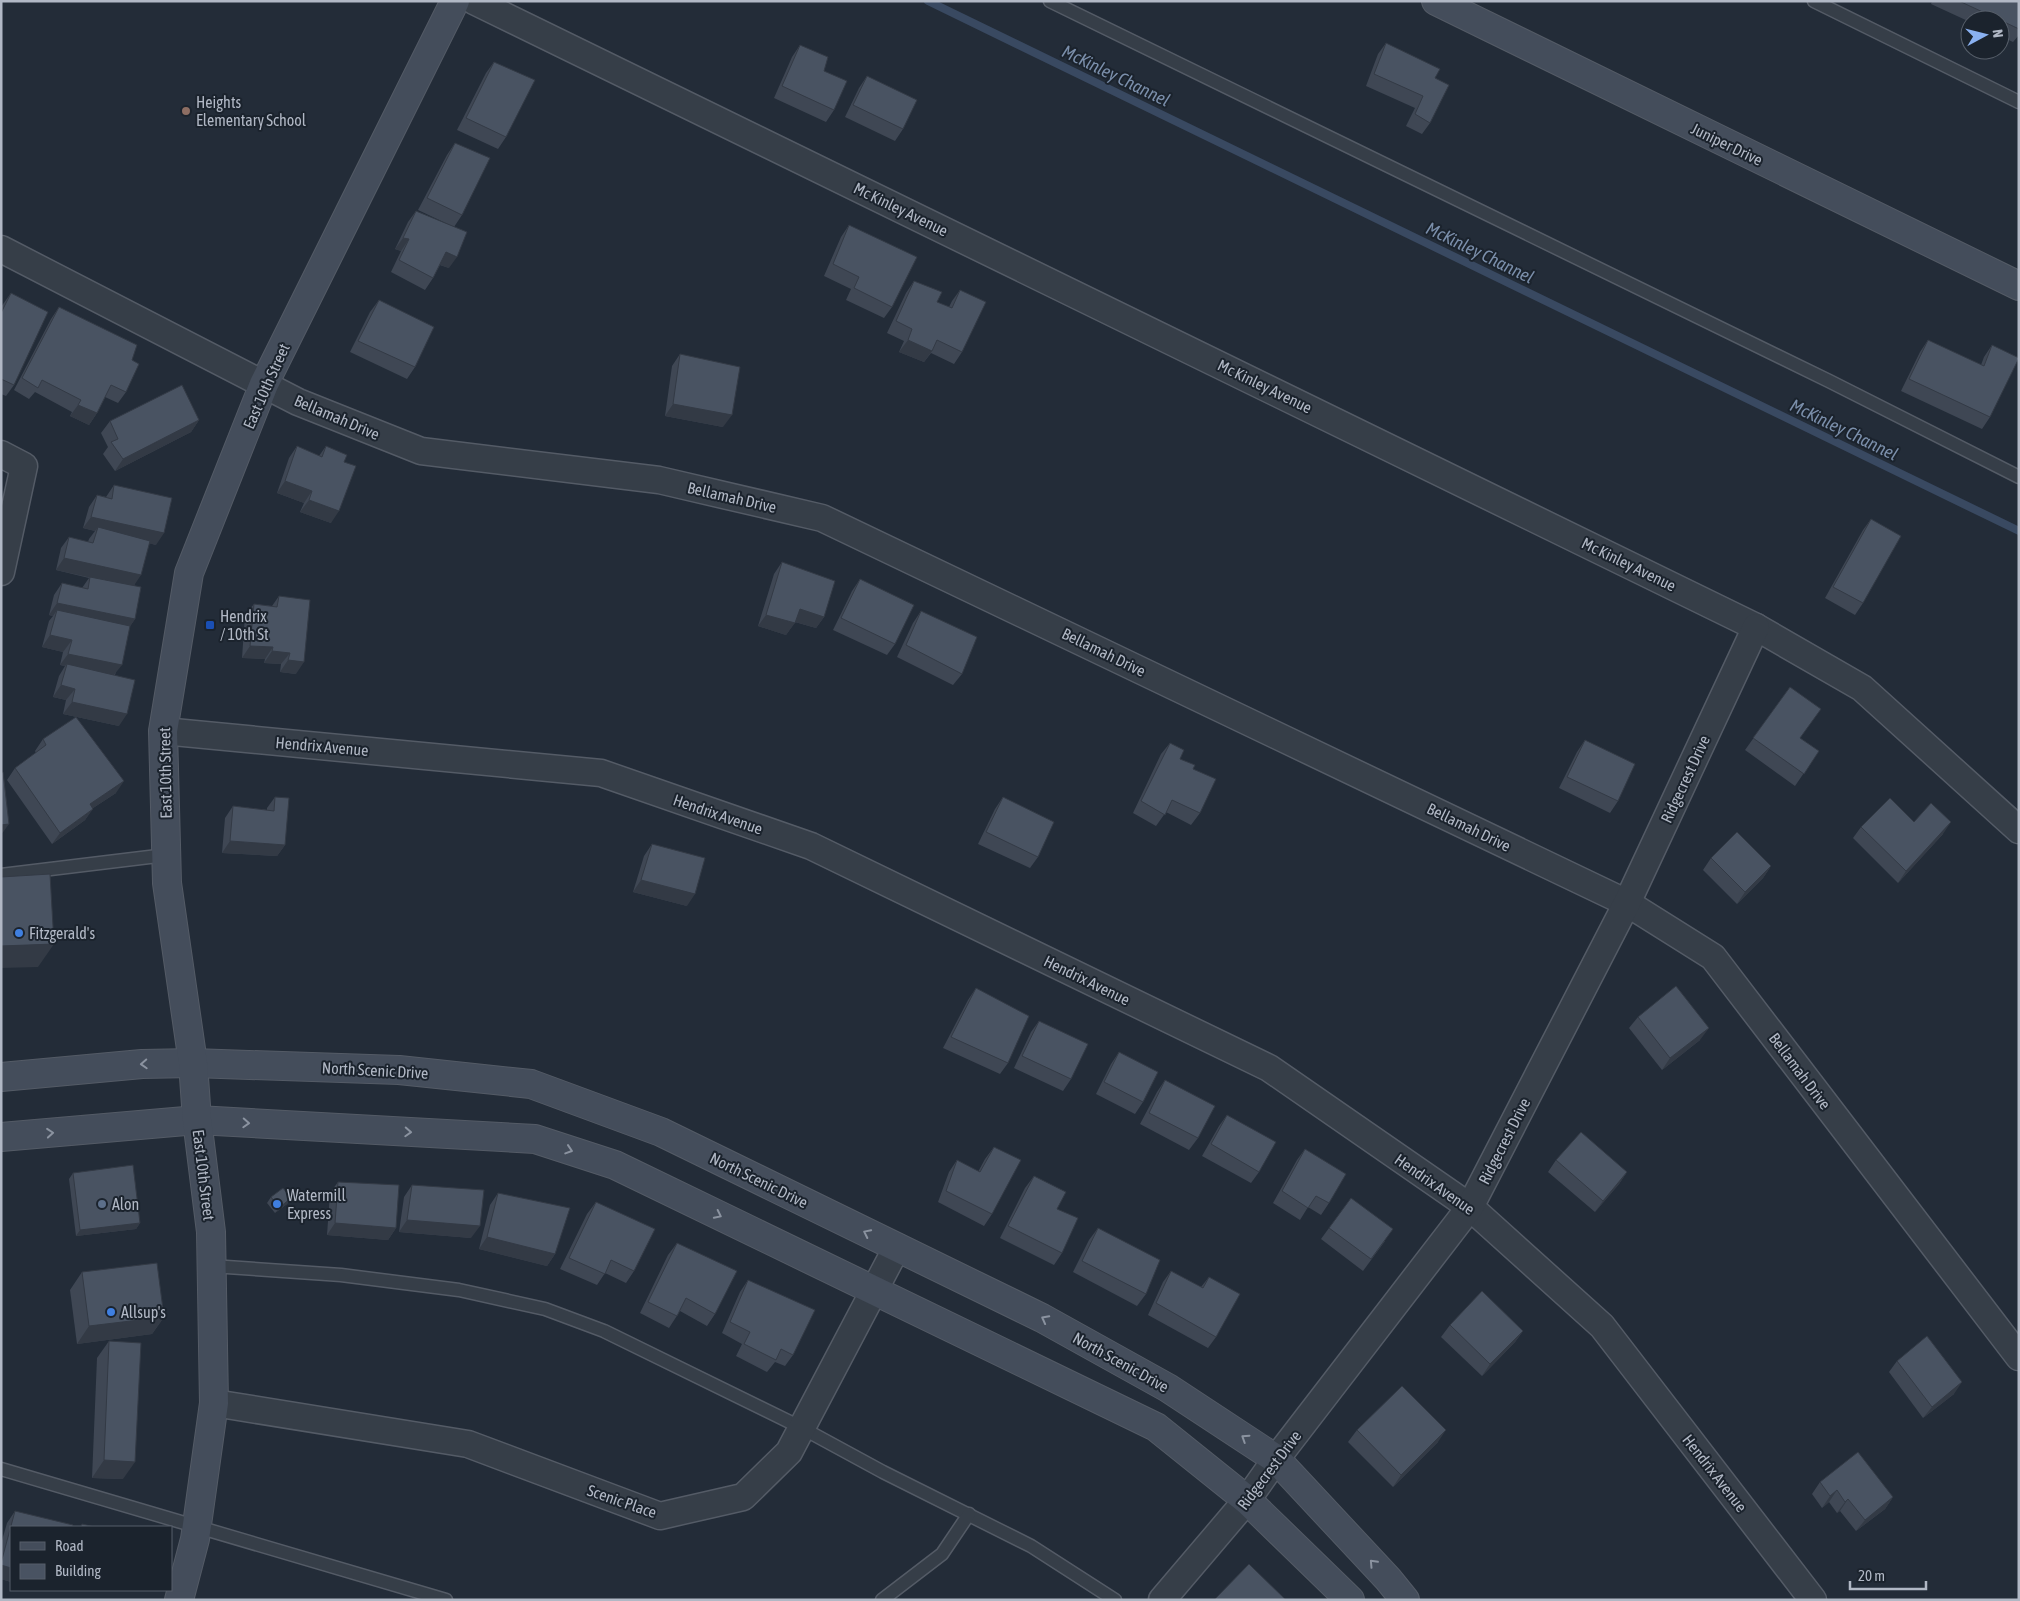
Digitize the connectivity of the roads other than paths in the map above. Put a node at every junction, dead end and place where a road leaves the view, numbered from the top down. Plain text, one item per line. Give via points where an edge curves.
1 (455, 1) edge
2 (474, 1) edge
3 (1050, 1) edge
4 (1436, 1) edge
5 (1814, 1) edge
6 (2019, 102) edge
7 (1, 249) edge
8 (2019, 286) edge
9 (264, 384) junction
10 (1, 454) edge
11 (2019, 477) edge
12 (1, 572) edge
13 (1756, 627) junction
14 (163, 731) junction
15 (2019, 830) edge
16 (166, 855) junction
17 (1, 875) edge
18 (1627, 903) junction
19 (193, 1063) junction
20 (1, 1078) edge
21 (197, 1120) junction
22 (1, 1137) edge
23 (1470, 1207) junction
24 (897, 1247) junction
25 (212, 1266) junction
26 (874, 1290) junction
27 (2019, 1357) edge
28 (214, 1403) junction
29 (802, 1428) junction
30 (1276, 1458) junction
31 (1, 1469) edge
32 (1247, 1500) junction
33 (969, 1514) junction
34 (197, 1527) junction
35 (179, 1600) edge
36 (446, 1600) edge
37 (882, 1600) edge
38 (1115, 1600) edge
39 (1162, 1600) edge
40 (1350, 1600) edge
41 (1405, 1600) edge
42 (1813, 1600) edge

1 - 9 main road, East 10th Street
2 - 13 street, Mc Kinley Avenue
3 - 11 lane via 1820,376
4 - 8 main road, Juniper Drive
5 - 6 lane
7 - 9 street, Bellamah Drive
9 - 14 main road, East 10th Street via 188,573
9 - 18 street, Bellamah Drive via 298,402 421,451 659,480 822,518
10 - 12 street via 24,466
13 - 15 street, Mc Kinley Avenue via 1862,688
13 - 18 street, Ridgecrest Drive
14 - 16 main road, East 10th Street
14 - 23 street, Hendrix Avenue via 601,773 811,846 1269,1068
16 - 17 lane
16 - 19 main road, East 10th Street via 167,883
18 - 23 street, Ridgecrest Drive
18 - 27 street, Bellamah Drive via 1713,957
19 -> 20 main road, North Scenic Drive via 142,1064
19 - 21 main road, East 10th Street
24 -> 19 main road, North Scenic Drive via 661,1132 531,1084 400,1070
22 -> 21 main road
21 - 25 main road, East 10th Street
21 -> 26 main road via 535,1139 614,1165
23 - 30 street, Ridgecrest Drive
23 - 42 street, Hendrix Avenue via 1602,1326
24 - 26 street, Scenic Place
30 -> 24 main road, North Scenic Drive via 1168,1388 1042,1318
25 - 28 main road, East 10th Street
25 - 29 lane via 341,1275 459,1290 545,1309 604,1331
26 - 29 street, Scenic Place
26 - 32 main road via 1156,1427
28 - 29 street, Scenic Place via 468,1444 660,1516 743,1497 789,1452
28 - 34 main road, East 10th Street
29 - 33 lane
30 - 32 street, Ridgecrest Drive
41 -> 30 main road, North Scenic Drive
31 - 34 lane
32 - 39 street, Ridgecrest Drive
32 - 40 main road
33 - 37 lane via 942,1554
33 - 38 lane via 1031,1546
34 - 35 main road, East 10th Street
34 - 36 lane

